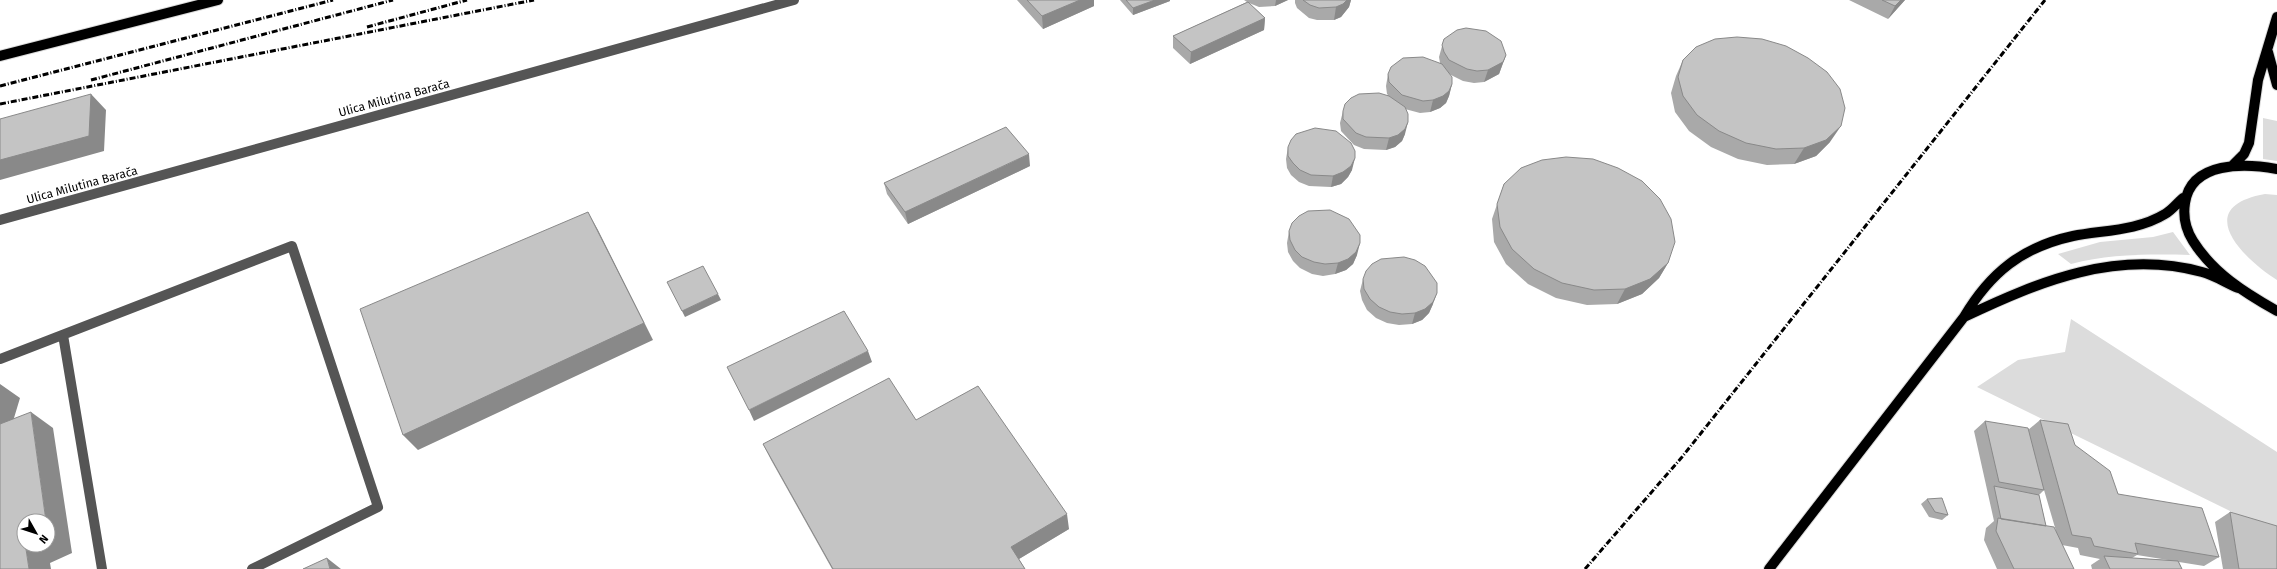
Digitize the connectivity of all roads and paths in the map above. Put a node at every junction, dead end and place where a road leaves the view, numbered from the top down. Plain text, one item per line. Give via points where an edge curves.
1 (218, 0) edge
2 (794, 0) edge
3 (2277, 17) edge
4 (2268, 52) junction
5 (0, 56) edge
6 (2277, 85) edge
7 (2232, 166) junction
8 (2277, 169) edge
9 (2183, 198) junction
10 (0, 220) edge
11 (2238, 288) junction
12 (2277, 310) edge
13 (1964, 317) junction
14 (64, 335) junction
15 (0, 359) edge
16 (102, 569) edge
17 (252, 569) edge
18 (1769, 569) edge

1 - 5 main road
2 - 10 street, Ulica Milutina Barača
3 - 4 main road
4 - 6 main road
4 - 7 main road via 2258,80 2249,143 2244,154
7 - 8 main road via 2265,166
7 - 9 main road via 2209,171 2192,182
9 - 11 main road via 2184,218 2193,241 2212,265
9 - 13 main road via 2166,214 2146,223 2062,239 2030,250 2005,266 1983,287
11 - 12 main road
11 - 13 main road via 2204,273 2177,267 2153,264 2113,265 2070,272 2027,287
13 - 18 main road
14 - 15 street
14 - 16 street
14 - 17 street via 292,246 378,508

